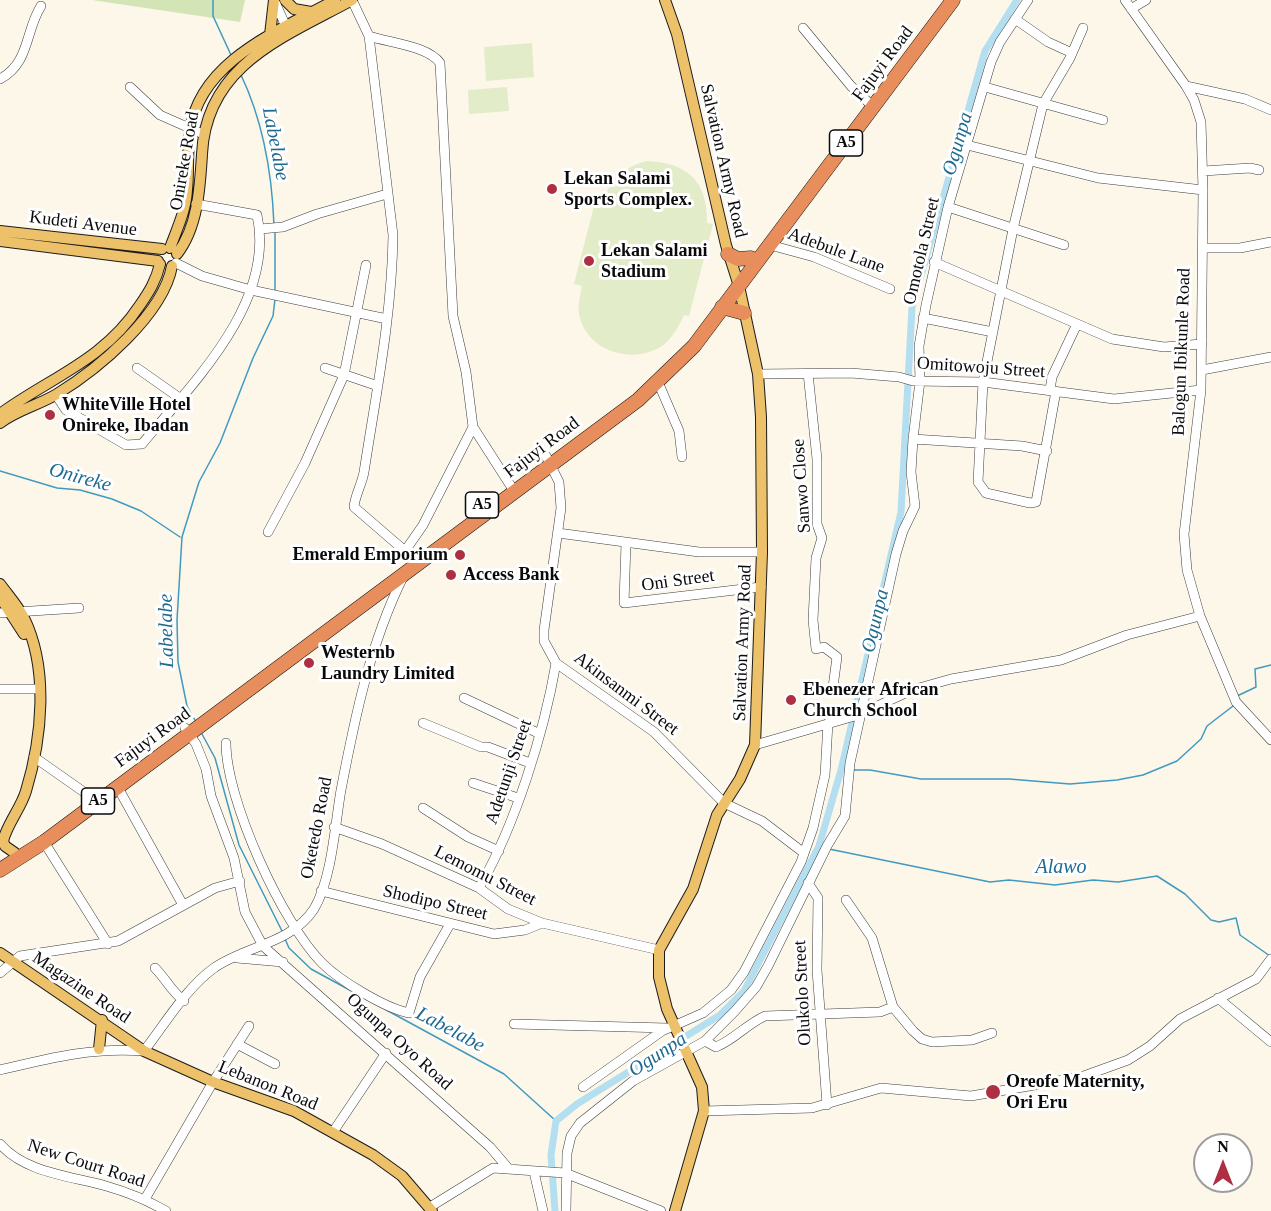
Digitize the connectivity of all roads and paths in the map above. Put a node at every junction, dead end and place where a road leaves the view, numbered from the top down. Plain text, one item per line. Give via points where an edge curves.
1 (274, 0) edge
2 (279, 0) edge
3 (285, 0) edge
4 (335, 0) edge
5 (352, 0) edge
6 (943, 0) edge
7 (953, 0) edge
8 (1028, 0) edge
9 (1125, 0) edge
10 (1146, 0) edge
11 (661, 1) edge
12 (41, 6) dead end
13 (1131, 9) junction
14 (311, 12) junction
15 (1015, 19) junction
16 (289, 28) junction
17 (803, 28) dead end
18 (1083, 28) dead end
19 (270, 35) junction
20 (369, 36) junction
21 (1072, 54) junction
22 (241, 61) junction
23 (230, 70) junction
24 (0, 79) edge
25 (1186, 86) junction
26 (130, 87) dead end
27 (985, 87) junction
28 (868, 102) junction
29 (1044, 104) junction
30 (1271, 110) edge
31 (1102, 120) dead end
32 (190, 130) junction
33 (203, 134) junction
34 (967, 146) junction
35 (1031, 162) junction
36 (1259, 170) dead end
37 (1203, 171) junction
38 (1203, 190) junction
39 (387, 195) junction
40 (196, 204) junction
41 (948, 207) junction
42 (260, 229) junction
43 (1013, 229) junction
44 (0, 231) edge
45 (0, 241) edge
46 (1271, 242) edge
47 (770, 245) junction
48 (1064, 245) dead end
49 (1202, 248) junction
50 (728, 254) junction
51 (171, 256) junction
52 (751, 258) junction
53 (934, 262) junction
54 (159, 263) junction
55 (366, 265) dead end
56 (738, 281) junction
57 (890, 289) dead end
58 (1003, 289) junction
59 (251, 290) junction
60 (722, 307) junction
61 (356, 312) junction
62 (744, 313) junction
63 (923, 318) junction
64 (387, 319) junction
65 (1077, 324) junction
66 (993, 332) junction
67 (1202, 344) junction
68 (1271, 357) edge
69 (137, 368) dead end
70 (325, 368) dead end
71 (1202, 370) junction
72 (808, 373) junction
73 (758, 374) junction
74 (344, 375) junction
75 (917, 381) junction
76 (658, 382) junction
77 (983, 382) junction
78 (378, 386) junction
79 (1053, 390) junction
80 (1201, 390) junction
81 (56, 394) junction
82 (181, 399) junction
83 (5, 414) edge
84 (0, 423) edge
85 (473, 427) junction
86 (913, 439) junction
87 (980, 443) junction
88 (1047, 451) junction
89 (682, 457) dead end
90 (548, 460) junction
91 (512, 488) junction
92 (268, 532) dead end
93 (558, 533) junction
94 (626, 543) junction
95 (762, 552) junction
96 (407, 561) junction
97 (0, 584) edge
98 (761, 587) junction
99 (375, 591) junction
100 (0, 597) edge
101 (388, 607) junction
102 (79, 608) dead end
103 (15, 612) junction
104 (0, 613) edge
105 (1200, 616) junction
106 (556, 663) junction
107 (833, 687) dead end
108 (0, 689) edge
109 (34, 689) junction
110 (464, 698) dead end
111 (861, 714) junction
112 (423, 723) dead end
113 (828, 723) junction
114 (190, 729) junction
115 (540, 734) junction
116 (1271, 740) edge
117 (226, 743) dead end
118 (755, 745) junction
119 (34, 758) junction
120 (530, 763) junction
121 (472, 783) dead end
122 (117, 786) junction
123 (91, 797) junction
124 (518, 798) junction
125 (724, 803) junction
126 (423, 808) dead end
127 (334, 827) junction
128 (0, 829) edge
129 (44, 842) junction
130 (499, 851) junction
131 (15, 853) junction
132 (804, 853) junction
133 (0, 861) edge
134 (0, 870) edge
135 (240, 881) junction
136 (808, 883) junction
137 (479, 888) junction
138 (321, 891) junction
139 (846, 900) dead end
140 (183, 905) junction
141 (542, 923) junction
142 (450, 924) junction
143 (295, 928) junction
144 (280, 938) junction
145 (108, 944) junction
146 (263, 946) junction
147 (659, 950) junction
148 (0, 954) edge
149 (232, 958) junction
150 (281, 960) junction
151 (1271, 960) edge
152 (12, 962) junction
153 (155, 968) dead end
154 (0, 973) edge
155 (1218, 998) junction
156 (183, 1001) junction
157 (893, 1007) junction
158 (820, 1014) junction
159 (102, 1020) junction
160 (514, 1024) dead end
161 (249, 1026) dead end
162 (672, 1028) junction
163 (992, 1033) dead end
164 (705, 1041) junction
165 (1271, 1042) edge
166 (237, 1044) junction
167 (99, 1049) junction
168 (685, 1050) junction
169 (144, 1051) junction
170 (386, 1053) junction
171 (275, 1064) dead end
172 (0, 1070) edge
173 (213, 1082) junction
174 (583, 1087) dead end
175 (827, 1105) junction
176 (704, 1111) junction
177 (333, 1132) junction
178 (0, 1144) edge
179 (508, 1168) junction
180 (536, 1172) junction
181 (562, 1173) junction
182 (145, 1199) junction
183 (431, 1209) edge
184 (166, 1211) edge
185 (543, 1211) edge
186 (566, 1211) edge
187 (662, 1211) edge
188 (675, 1211) edge

1 - 16 street
1 - 19 main road
2 - 16 street
3 - 14 main road via 294,9
4 - 14 main road, Onireke Road
5 - 16 main road, Onireke Road
5 - 20 street
6 - 28 highway, Fajuyi Road / A5
7 - 47 highway, Fajuyi Road / A5
8 - 15 street, Omotola Street
9 - 13 street, Balogun Ibikunle Road
10 - 13 street
11 - 50 main road, Salvation Army Road via 680,50
12 - 24 street via 21,62
13 - 25 street, Balogun Ibikunle Road
14 - 16 main road, Onireke Road
15 - 21 street
15 - 27 street, Omotola Street via 1000,42
16 - 19 main road, Onireke Road
16 - 22 main road, Onireke Road
17 - 28 street
18 - 21 street
19 - 22 main road, Onireke Road
20 - 39 street
20 - 85 street via 423,50 440,63 450,291
21 - 29 street
22 - 23 main road, Onireke Road
23 - 32 main road, Onireke Road via 202,96
23 - 33 main road, Onireke Road via 213,101
25 - 30 street via 1245,99
25 - 37 street, Balogun Ibikunle Road via 1201,122
26 - 32 street via 148,107
27 - 29 street
27 - 34 street, Omotola Street
28 - 52 highway, Fajuyi Road / A5
29 - 31 street
29 - 35 street
32 - 33 street
32 - 51 main road, Onireke Road via 186,199
33 - 40 main road, Onireke Road
34 - 35 street
34 - 41 street, Omotola Street
35 - 38 street via 1098,178
35 - 43 street
36 - 37 street
37 - 38 street, Balogun Ibikunle Road
38 - 49 street, Balogun Ibikunle Road
39 - 42 street
39 - 64 street via 393,236
40 - 42 street via 257,215
40 - 51 main road, Onireke Road via 187,239
41 - 43 street
41 - 53 street, Omotola Street
42 - 59 street
43 - 48 street
43 - 58 street
44 - 51 main road, Kudeti Avenue
45 - 54 main road, Kudeti Avenue
46 - 49 street via 1240,248
47 - 56 highway, Fajuyi Road / A5
47 - 57 street, Adebule Lane via 814,257
49 - 67 street, Balogun Ibikunle Road
50 - 52 highway via 738,259
50 - 56 main road, Salvation Army Road
51 - 54 main road, Onireke Road via 158,255
51 - 59 street via 201,276
51 - 81 main road, Onireke Road via 162,291 134,332 103,362
52 - 56 highway, Fajuyi Road / A5
53 - 58 street
53 - 63 street, Omotola Street
54 - 83 main road, Onireke Road via 153,285 110,343
55 - 61 street
56 - 60 highway, Fajuyi Road / A5
56 - 62 main road, Salvation Army Road
56 - 90 highway, Fajuyi Road / A5 via 678,354
58 - 65 street
58 - 66 street
59 - 61 street
59 - 82 street via 237,322
60 - 62 highway
60 - 76 highway, Fajuyi Road / A5 via 694,346
61 - 64 street
61 - 74 street
62 - 73 main road, Salvation Army Road
63 - 66 street
63 - 75 street, Omotola Street
64 - 78 street
65 - 67 street via 1134,344
65 - 79 street via 1052,377
66 - 77 street
67 - 71 street, Balogun Ibikunle Road
68 - 71 street
69 - 82 street
70 - 74 street
71 - 80 street, Balogun Ibikunle Road
72 - 73 street, Omitowoju Street
72 - 75 street, Omitowoju Street
72 - 107 street, Sanwo Close via 817,459 817,524 822,538 816,558 814,635 816,649 824,647 837,657
73 - 95 main road, Salvation Army Road
74 - 78 street
74 - 92 street via 305,463
75 - 77 street, Omitowoju Street
75 - 86 street, Omotola Street
76 - 89 street via 679,432
76 - 90 highway, Fajuyi Road / A5 via 638,400
77 - 79 street, Omitowoju Street
77 - 87 street
78 - 96 street via 364,475 354,507
79 - 80 street, Omitowoju Street via 1127,400
79 - 88 street
80 - 105 street, Balogun Ibikunle Road via 1184,534 1187,570
81 - 82 street via 66,410 134,446 142,444
81 - 83 main road, Onireke Road
83 - 84 main road, Onireke Road
85 - 91 street
85 - 96 street, Oketedo Road
86 - 87 street
86 - 111 street, Omotola Street via 915,506 896,554
87 - 88 street
87 - 88 street via 978,482 982,489 1030,503 1036,502 1038,496
90 - 91 highway, Fajuyi Road / A5
90 - 93 street, Akinsanmi Street via 556,472 561,495
91 - 96 highway, Fajuyi Road / A5
93 - 94 street
93 - 106 street, Akinsanmi Street via 544,641
94 - 95 street via 699,552
94 - 98 street, Oni Street via 623,599 628,605
95 - 98 main road, Salvation Army Road
96 - 99 highway, Fajuyi Road / A5
96 - 101 street, Oketedo Road
97 - 103 main road
98 - 118 main road, Salvation Army Road
99 - 101 street
99 - 114 highway, Fajuyi Road / A5
100 - 103 main road
101 - 127 street, Oketedo Road via 360,698
102 - 103 street
103 - 104 street
103 - 109 main road via 29,648
103 - 119 main road via 30,632 39,672
105 - 111 street via 1127,635 1061,660 951,679 912,690
105 - 116 street, Balogun Ibikunle Road via 1236,702
106 - 115 street, Adetunji Street
106 - 125 street, Akinsanmi Street via 654,732
108 - 109 street
109 - 128 main road via 33,726 24,775 15,803
110 - 115 street
111 - 113 street
111 - 136 street, Omotola Street via 849,770 845,816
112 - 120 street
113 - 118 street
113 - 132 street via 825,775
114 - 122 highway, Fajuyi Road / A5
114 - 123 highway, Fajuyi Road / A5
114 - 135 street
115 - 120 street, Adetunji Street
117 - 143 street via 229,772 242,814 274,893
118 - 125 main road, Salvation Army Road
119 - 123 street
119 - 131 main road via 26,792 5,835 4,846
120 - 124 street, Adetunji Street
121 - 124 street
122 - 129 highway, Fajuyi Road / A5
122 - 140 street
123 - 131 highway, Fajuyi Road / A5
124 - 130 street, Adetunji Street
125 - 132 street via 762,821
125 - 147 main road, Salvation Army Road via 710,831 693,889
126 - 130 street via 468,837
127 - 137 street, Lemomu Street
127 - 138 street, Oketedo Road
129 - 134 highway, Fajuyi Road / A5
129 - 145 street
130 - 137 street, Adetunji Street
131 - 133 highway, Fajuyi Road / A5
132 - 162 street via 744,972 731,990 703,1013
135 - 140 street via 215,888
135 - 146 street via 245,912
136 - 158 street, Olukolo Street via 818,898
136 - 164 street, Omotola Street via 756,987
137 - 141 street, Lemomu Street via 508,909
138 - 142 street, Shodipo Street
138 - 143 street, Oketedo Road via 314,908
139 - 157 street via 872,938
140 - 145 street
141 - 142 street, Shodipo Street via 502,934
141 - 147 street, Lemomu Street
142 - 143 street via 420,977 409,1013 360,990 322,964
143 - 144 street, Oketedo Road
144 - 146 street, Oketedo Road
144 - 150 street
145 - 152 street via 28,953
146 - 149 street, Oketedo Road
146 - 150 street, Ogunpa Oyo Road
147 - 162 main road via 662,990
148 - 152 main road, Magazine Road
149 - 150 street
149 - 156 street, Oketedo Road via 203,976
150 - 170 street, Ogunpa Oyo Road
151 - 155 street via 1256,979
152 - 154 street
152 - 159 main road, Magazine Road
153 - 156 street
155 - 165 street
155 - 175 street via 1180,1019 1128,1060 1081,1077 971,1096 881,1088
156 - 169 street, Oketedo Road
157 - 158 street via 879,1012
157 - 163 street via 922,1039 932,1042 972,1040
158 - 164 street via 765,1016 716,1047
158 - 175 street, Olukolo Street
159 - 167 main road
159 - 169 main road, Magazine Road
160 - 162 street
161 - 166 street
162 - 168 main road
162 - 174 street
164 - 168 street
166 - 171 street
166 - 173 street
167 - 169 street
167 - 172 street
168 - 176 main road via 702,1087
168 - 181 street via 633,1081 580,1123 571,1136
169 - 173 main road, Lebanon Road
170 - 177 street
170 - 179 street, Ogunpa Oyo Road
173 - 177 main road, Lebanon Road via 294,1111
173 - 182 street
175 - 176 street
176 - 188 main road
177 - 183 main road, Lebanon Road via 402,1176
178 - 182 street, New Court Road via 28,1165
179 - 180 street
179 - 183 street, Lebanon Road via 493,1168
180 - 181 street
180 - 185 street
181 - 186 street
181 - 187 street
182 - 184 street, New Court Road

